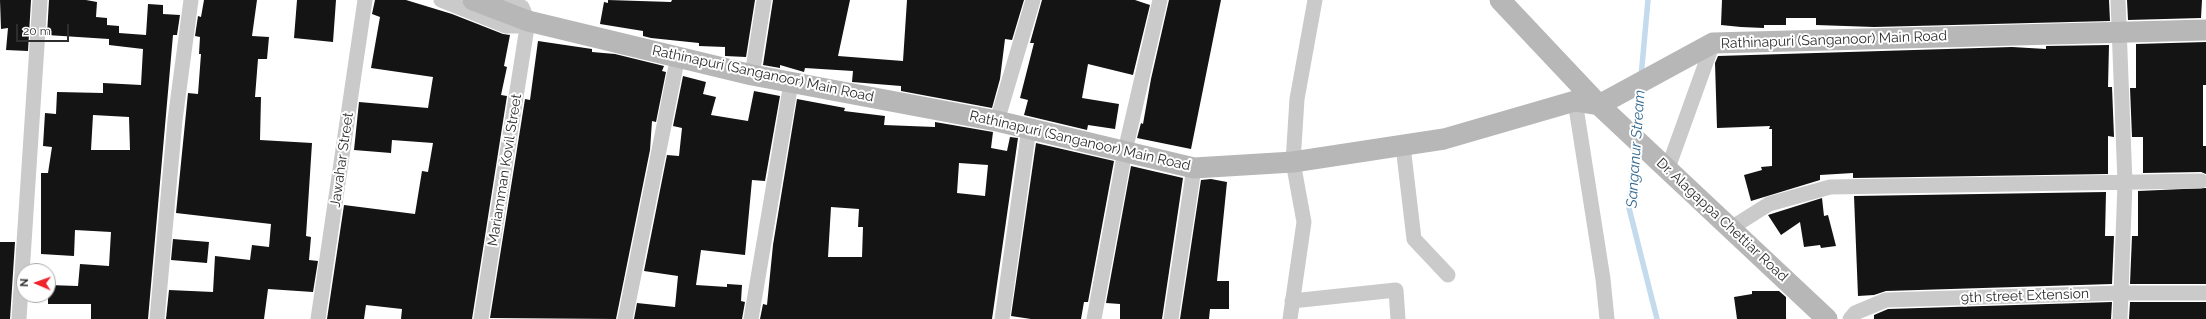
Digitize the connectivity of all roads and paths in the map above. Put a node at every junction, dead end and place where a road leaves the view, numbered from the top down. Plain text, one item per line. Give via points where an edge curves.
1 (40, 0) edge
2 (191, 0) edge
3 (365, 0) edge
4 (441, 0) edge
5 (473, 0) edge
6 (506, 0) edge
7 (764, 0) edge
8 (1033, 0) edge
9 (1160, 0) edge
10 (1315, 0) edge
11 (1500, 0) edge
12 (2118, 0) edge
13 (528, 21) junction
14 (2206, 30) edge
15 (2120, 32) junction
16 (1713, 43) junction
17 (678, 56) junction
18 (752, 74) junction
19 (791, 83) junction
20 (1574, 101) junction
21 (1605, 101) junction
22 (997, 121) junction
23 (1029, 128) junction
24 (1403, 146) junction
25 (1125, 152) junction
26 (1294, 162) junction
27 (1665, 165) junction
28 (1194, 168) junction
29 (2201, 181) dead end
30 (2125, 183) junction
31 (1731, 228) junction
32 (1448, 275) dead end
33 (2120, 293) junction
34 (2206, 293) edge
35 (1292, 301) junction
36 (19, 319) edge
37 (157, 319) edge
38 (318, 319) edge
39 (481, 319) edge
40 (625, 319) edge
41 (751, 319) edge
42 (1002, 319) edge
43 (1094, 319) edge
44 (1171, 319) edge
45 (1290, 319) edge
46 (1398, 319) edge
47 (1607, 319) edge
48 (1827, 319) edge
49 (1850, 319) edge
50 (2120, 319) edge

1 - 36 street
2 - 37 street via 175,120
3 - 38 street, Jawahar Street
4 - 13 street via 506,26 516,26
5 - 13 street, Rathinapuri (Sanganoor) Main Road
6 - 13 street via 522,7
7 - 18 street
8 - 22 street
9 - 25 street
10 - 26 street via 1297,99
11 - 21 street, Dr. Alagappa Chettiar Road
12 - 15 street
13 - 17 street, Rathinapuri (Sanganoor) Main Road
13 - 39 street, Mariamman Kovil Street
14 - 15 street, Rathinapuri (Sanganoor) Main Road
15 - 16 street, Rathinapuri (Sanganoor) Main Road
15 - 30 street
16 - 21 street, Rathinapuri (Sanganoor) Main Road
16 - 27 street
17 - 18 street, Rathinapuri (Sanganoor) Main Road
17 - 40 street
18 - 19 street, Rathinapuri (Sanganoor) Main Road
19 - 22 street, Rathinapuri (Sanganoor) Main Road
19 - 41 street
20 - 21 street, Rathinapuri (Sanganoor) Main Road
20 - 24 street, Rathinapuri (Sanganoor) Main Road via 1444,139
20 - 47 street via 1603,279
21 - 27 street, Dr. Alagappa Chettiar Road via 1620,126
22 - 23 street, Rathinapuri (Sanganoor) Main Road
23 - 25 street, Rathinapuri (Sanganoor) Main Road
23 - 42 street
24 - 26 street, Rathinapuri (Sanganoor) Main Road
24 - 32 street via 1414,239
25 - 28 street, Rathinapuri (Sanganoor) Main Road
25 - 43 street
26 - 28 street, Rathinapuri (Sanganoor) Main Road
26 - 35 street via 1304,222
27 - 31 street, Dr. Alagappa Chettiar Road
28 - 44 street
29 - 30 street
30 - 31 street via 1830,187 1769,204
30 - 33 street
31 - 48 street, Dr. Alagappa Chettiar Road
33 - 34 street, 9th street Extension
33 - 49 street, 9th street Extension via 1886,300 1856,313
33 - 50 street
35 - 45 street
35 - 46 street via 1396,290

